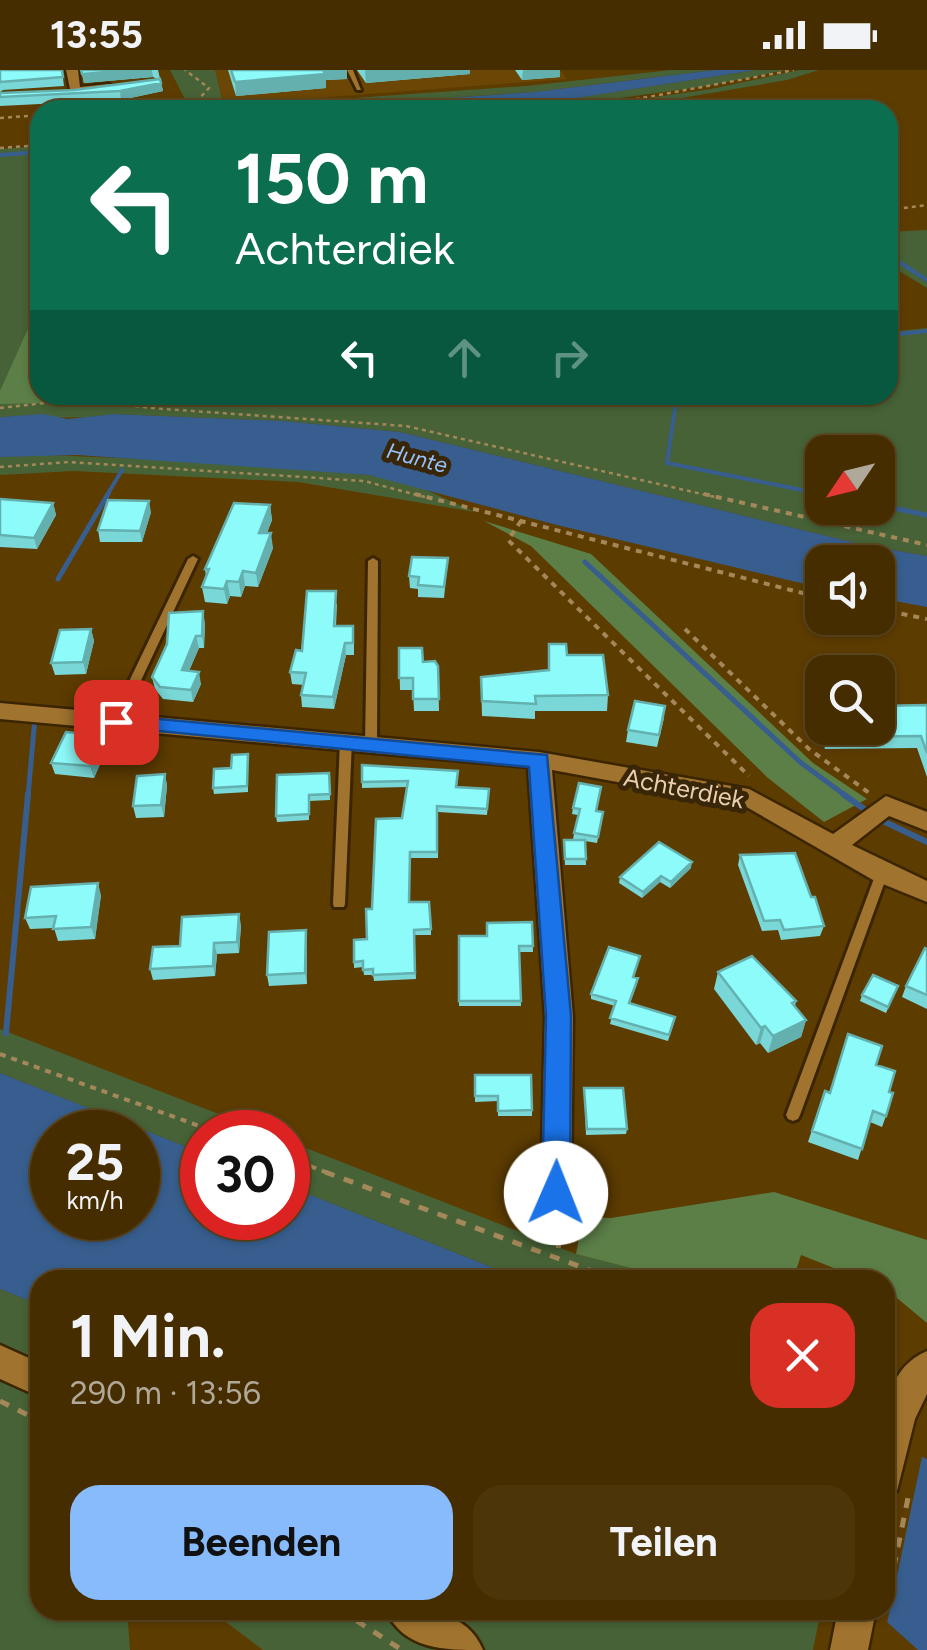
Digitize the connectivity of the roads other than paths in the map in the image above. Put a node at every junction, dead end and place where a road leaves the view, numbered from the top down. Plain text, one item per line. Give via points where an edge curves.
1 (72, 70) edge
2 (350, 70) edge
3 (134, 86) edge
4 (359, 89) dead end
5 (75, 91) junction
6 (57, 92) edge
7 (193, 559) dead end
8 (373, 561) dead end
9 (0, 711) edge
10 (116, 722) junction
11 (346, 741) junction
12 (371, 744) junction
13 (539, 760) junction
14 (927, 822) edge
15 (834, 846) junction
16 (882, 874) junction
17 (927, 892) edge
18 (339, 904) dead end
19 (793, 1115) dead end
20 (556, 1193) road end
21 (0, 1362) edge
22 (927, 1368) edge
23 (30, 1376) edge
24 (899, 1479) edge
25 (420, 1620) edge
26 (866, 1620) edge
27 (849, 1649) edge
28 (464, 1650) edge

1 - 5 street
2 - 4 lane
3 - 5 street
5 - 6 lane
7 - 10 lane
8 - 12 lane
9 - 10 street, Achterdiek
10 - 11 street, Achterdiek
11 - 12 street, Achterdiek
11 - 18 lane
12 - 13 street, Achterdiek
13 - 15 street, Achterdiek via 748,798
13 - 20 street via 559,1016
14 - 15 street via 886,805
15 - 16 street, Achterdiek
16 - 17 street, Achterdiek
16 - 19 lane
21 - 23 street
22 - 24 street via 910,1384 900,1410
25 - 28 street
26 - 27 street

